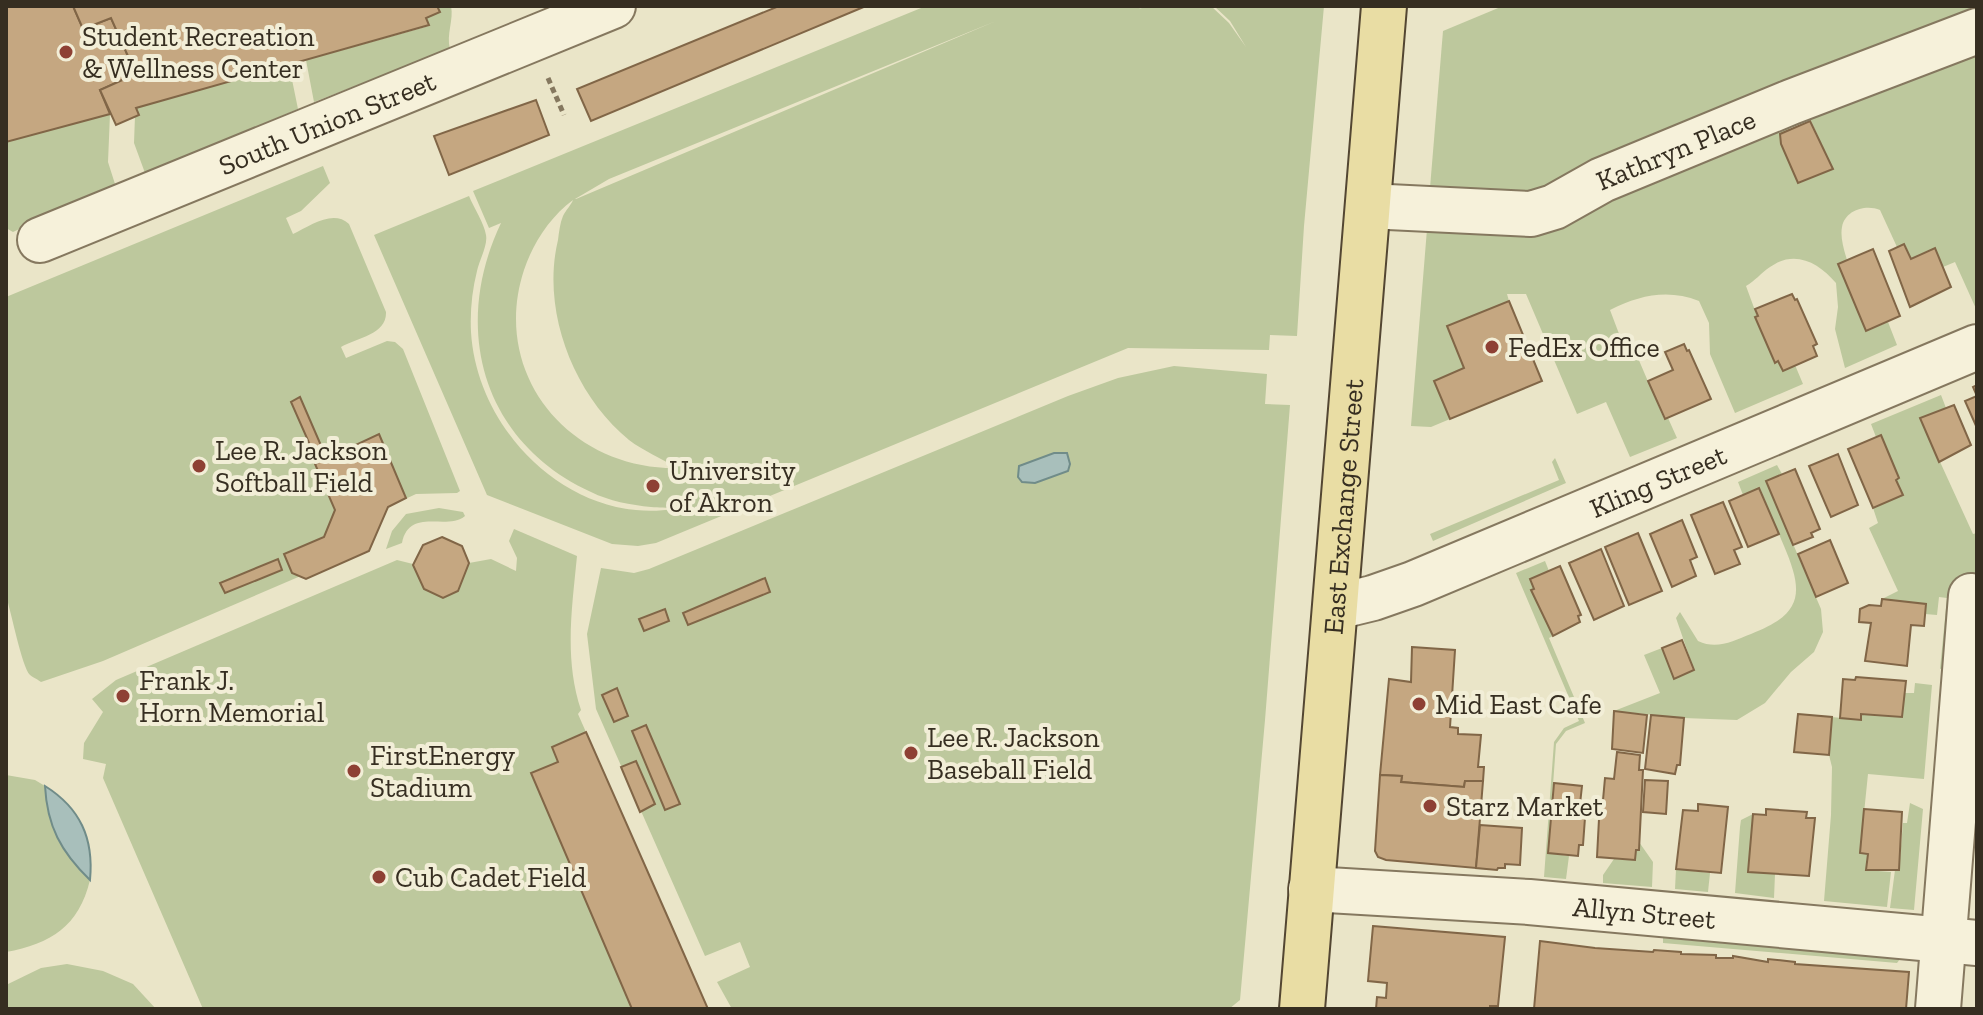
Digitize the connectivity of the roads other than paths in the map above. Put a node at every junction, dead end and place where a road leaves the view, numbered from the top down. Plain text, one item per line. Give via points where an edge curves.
1 (613, 6) edge
2 (1384, 6) edge
3 (552, 17) edge
4 (1977, 31) edge
5 (1368, 206) junction
6 (40, 240) dead end
7 (1977, 347) edge
8 (1971, 596) dead end
9 (1336, 607) junction
10 (1311, 889) junction
11 (1960, 942) edge
12 (1302, 1009) edge
13 (1938, 1009) edge

1 - 3 street, South Union Street
2 - 5 main road, East Exchange Street
3 - 6 street, South Union Street
4 - 5 street, Kathryn Place via 1602,180 1543,212
5 - 9 main road, East Exchange Street
7 - 9 street, Kling Street via 1413,584
8 - 11 street
9 - 10 main road, East Exchange Street
10 - 11 street, Allyn Street via 1541,903
10 - 12 main road, East Exchange Street
11 - 13 street

